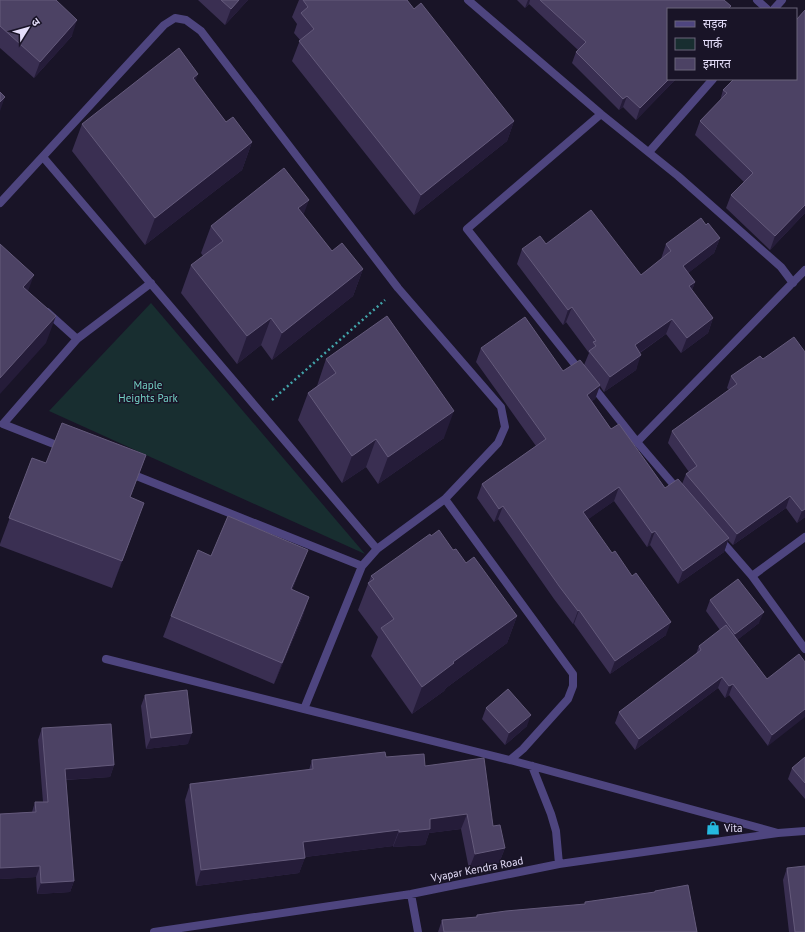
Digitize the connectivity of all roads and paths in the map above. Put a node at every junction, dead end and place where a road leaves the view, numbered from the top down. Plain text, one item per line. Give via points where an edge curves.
1 (468, 0) edge
2 (757, 0) edge
3 (782, 0) edge
4 (766, 8) edge
5 (775, 8) edge
6 (712, 80) edge
7 (601, 114) junction
8 (649, 152) junction
9 (43, 157) junction
10 (0, 203) edge
11 (805, 270) edge
12 (150, 283) junction
13 (793, 283) junction
14 (398, 288) junction
15 (40, 305) edge
16 (76, 339) junction
17 (259, 411) junction
18 (637, 442) junction
19 (69, 450) edge
20 (120, 470) edge
21 (682, 495) edge
22 (445, 499) junction
23 (712, 530) edge
24 (805, 537) edge
25 (377, 548) junction
26 (362, 566) junction
27 (752, 576) junction
28 (805, 649) edge
29 (106, 659) dead end
30 (304, 710) junction
31 (510, 760) junction
32 (532, 766) junction
33 (805, 831) edge
34 (778, 833) junction
35 (559, 864) junction
36 (411, 894) junction
37 (154, 932) edge
38 (418, 932) edge

1 - 7 street
2 - 4 street
3 - 5 street
6 - 8 street
7 - 8 street
7 - 18 street via 467,229
8 - 13 street via 775,262
9 - 10 street
9 - 12 street
9 - 14 street via 164,25 175,18 186,20 200,31
11 - 13 street
12 - 16 street
12 - 17 street
13 - 18 street
14 - 17 path
14 - 22 street via 501,408 505,427 498,443
15 - 16 street
16 - 19 street via 3,424
17 - 25 street
18 - 21 street
20 - 26 street
22 - 25 street
22 - 31 street via 573,674 573,686 568,699
23 - 27 street
24 - 27 street
25 - 26 street
26 - 30 street
27 - 28 street
29 - 30 street
30 - 31 street
31 - 32 street
32 - 34 street
32 - 35 street via 556,831
33 - 34 street, Vyapar Kendra Road
34 - 35 street, Vyapar Kendra Road
35 - 36 street, Vyapar Kendra Road
36 - 37 street, Vyapar Kendra Road
36 - 38 street

